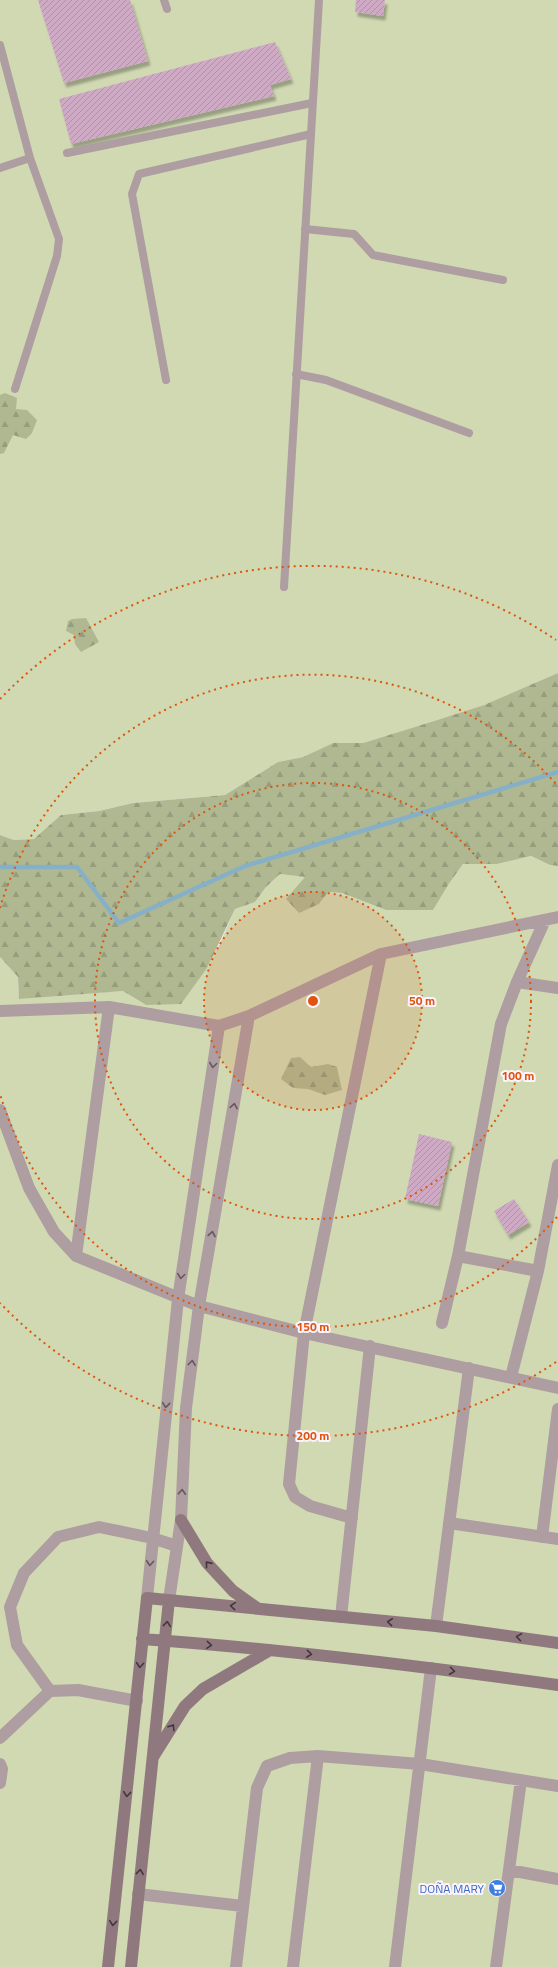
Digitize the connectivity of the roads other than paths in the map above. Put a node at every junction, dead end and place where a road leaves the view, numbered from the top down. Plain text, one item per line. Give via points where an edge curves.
1 (164, 0) edge
2 (319, 0) edge
3 (168, 9) dead end
4 (0, 45) edge
5 (312, 103) junction
6 (310, 134) junction
7 (68, 153) dead end
8 (30, 158) junction
9 (0, 168) edge
10 (305, 229) junction
11 (503, 280) dead end
12 (296, 374) junction
13 (166, 380) dead end
14 (15, 389) dead end
15 (468, 433) dead end
16 (284, 587) dead end
17 (558, 917) edge
18 (545, 920) junction
19 (381, 954) junction
20 (517, 982) junction
21 (558, 988) edge
22 (109, 1007) junction
23 (0, 1011) edge
24 (249, 1016) junction
25 (218, 1026) junction
26 (0, 1110) edge
27 (558, 1165) edge
28 (76, 1256) junction
29 (458, 1256) junction
30 (538, 1271) junction
31 (178, 1299) junction
32 (199, 1306) junction
33 (442, 1323) dead end
34 (304, 1333) junction
35 (370, 1346) junction
36 (469, 1368) junction
37 (511, 1377) junction
38 (558, 1388) edge
39 (558, 1409) edge
40 (352, 1518) junction
41 (181, 1520) junction
42 (449, 1523) junction
43 (542, 1537) junction
44 (152, 1538) junction
45 (558, 1540) edge
46 (177, 1546) junction
47 (147, 1598) junction
48 (170, 1600) junction
49 (258, 1608) junction
50 (341, 1617) junction
51 (436, 1626) junction
52 (142, 1639) junction
53 (165, 1641) junction
54 (558, 1643) edge
55 (270, 1650) junction
56 (431, 1668) junction
57 (558, 1685) edge
58 (50, 1691) junction
59 (136, 1701) junction
60 (0, 1738) edge
61 (318, 1756) junction
62 (151, 1760) junction
63 (0, 1764) edge
64 (420, 1764) junction
65 (521, 1780) junction
66 (0, 1783) edge
67 (558, 1786) edge
68 (509, 1870) junction
69 (558, 1879) edge
70 (138, 1894) junction
71 (243, 1906) junction
72 (108, 1967) edge
73 (131, 1967) edge
74 (236, 1967) edge
75 (293, 1967) edge
76 (395, 1967) edge
77 (496, 1967) edge

1 - 3 lane
2 - 5 lane
4 - 8 lane
5 - 6 lane
5 - 7 lane
6 - 10 lane
6 - 13 lane via 139,174 132,194
8 - 9 lane
8 - 14 lane via 59,239 57,256
10 - 11 lane via 354,234 373,255
10 - 12 lane
12 - 15 lane via 326,380
12 - 16 lane
17 - 18 street
18 - 19 street
18 - 20 street
19 - 24 street
19 - 34 street
20 - 21 street
20 - 29 street via 501,1024
22 - 23 street
22 - 25 street
22 - 28 street
24 - 25 street
32 -> 24 street
25 -> 31 street
26 - 28 street via 29,1188 54,1232
27 - 30 street
28 - 31 street
29 - 30 street
29 - 33 street
30 - 37 street
31 - 32 street
31 -> 44 street
32 - 34 street
41 -> 32 street via 186,1408
34 - 35 street
34 - 40 street via 288,1484 295,1497 310,1506
35 - 36 street
35 - 40 street
36 - 37 street
36 - 42 street
37 - 38 street
39 - 43 street
40 - 50 street
41 - 46 street
49 -> 41 main road via 233,1590 206,1563
42 - 43 street
42 - 51 street
43 - 45 street
44 - 46 street
44 -> 47 street
44 - 58 street via 99,1527 58,1537 24,1573 10,1607 17,1645
46 - 48 street
47 - 48 main road
47 - 52 main road
49 -> 48 main road
53 -> 48 main road
49 - 50 main road
51 -> 50 main road
54 -> 51 main road
52 - 53 main road
52 -> 59 main road
53 -> 55 main road
53 - 62 main road
55 -> 56 main road
62 -> 55 main road via 185,1706 203,1689
56 -> 57 main road
56 - 64 street
58 - 59 street via 78,1690
58 - 60 street
59 -> 72 main road
61 - 64 street
61 - 71 street via 290,1758 267,1766 257,1788
61 - 75 street
70 -> 62 main road
63 - 66 street
64 - 65 street
64 - 76 street
65 - 67 street
65 - 68 street
68 - 69 street
68 - 77 street
70 - 71 street
70 - 73 main road
71 - 74 street

